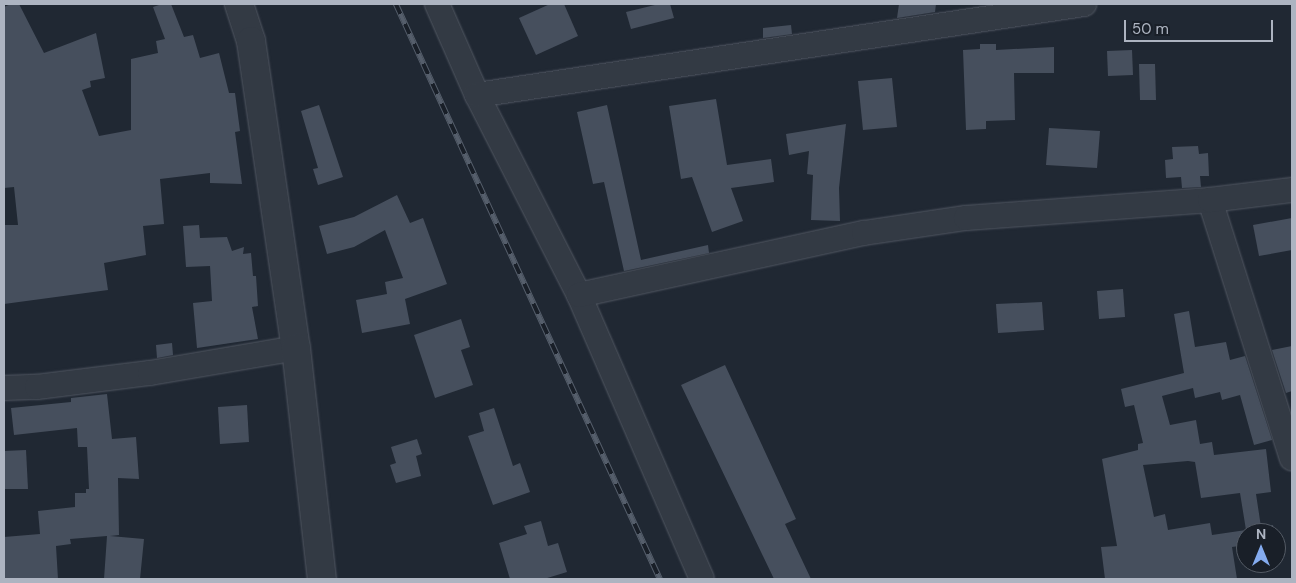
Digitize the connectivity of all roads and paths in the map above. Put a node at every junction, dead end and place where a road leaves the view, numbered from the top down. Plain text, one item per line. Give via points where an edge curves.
1 (239, 4) edge
2 (436, 4) edge
3 (1084, 4) edge
4 (477, 95) junction
5 (1292, 190) edge
6 (1210, 200) junction
7 (579, 295) junction
8 (296, 348) junction
9 (4, 388) edge
10 (1292, 458) edge
11 (322, 579) edge
12 (702, 579) edge

1 - 8 street via 251,41
2 - 4 street
3 - 4 street
4 - 7 street
5 - 6 street
6 - 7 street via 966,218 864,233
6 - 10 street
7 - 12 street
8 - 9 street via 150,373
8 - 11 street

